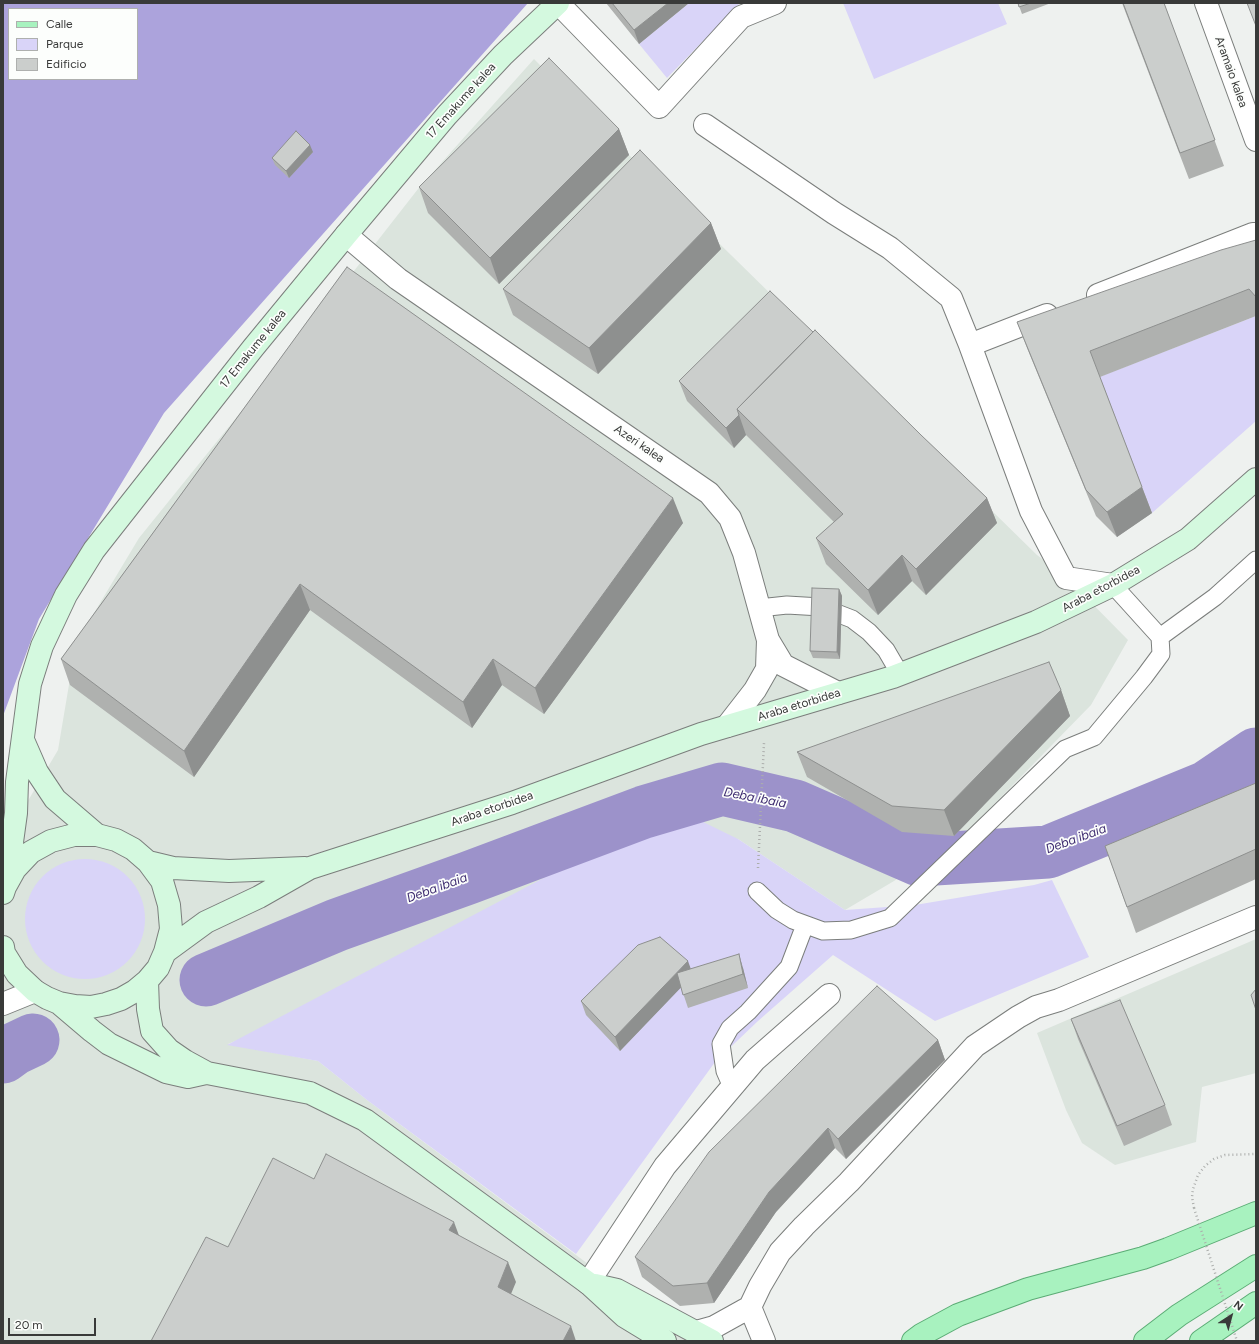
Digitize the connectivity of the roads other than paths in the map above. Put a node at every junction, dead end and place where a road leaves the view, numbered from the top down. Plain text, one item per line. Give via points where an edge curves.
1 (558, 3) edge
2 (775, 3) edge
3 (1206, 3) edge
4 (705, 124) dead end
5 (1256, 140) edge
6 (1256, 234) edge
7 (351, 240) junction
8 (970, 345) junction
9 (1256, 479) edge
10 (1256, 560) edge
11 (1113, 585) junction
12 (759, 608) junction
13 (1160, 637) junction
14 (768, 640) junction
15 (900, 674) junction
16 (838, 693) junction
17 (727, 726) junction
18 (23, 740) junction
19 (97, 835) junction
20 (148, 862) junction
21 (310, 868) junction
22 (15, 869) junction
23 (757, 890) road end
24 (3, 893) edge
25 (1256, 917) edge
26 (805, 925) junction
27 (3, 947) edge
28 (165, 952) junction
29 (147, 981) junction
30 (35, 991) junction
31 (829, 995) dead end
32 (59, 1003) junction
33 (3, 1004) edge
34 (207, 1073) junction
35 (732, 1087) junction
36 (1256, 1213) edge
37 (1256, 1266) edge
38 (588, 1283) junction
39 (1256, 1303) edge
40 (750, 1307) junction
41 (704, 1336) edge
42 (665, 1341) edge
43 (764, 1341) edge
44 (913, 1341) edge
45 (1146, 1341) edge
46 (1201, 1341) edge

1 - 2 street via 659,107 741,17
1 - 7 street, 17 Emakume kalea via 492,66 447,115 374,201
3 - 5 street, Aramaio kalea
4 - 8 street via 834,213 890,248 951,298
6 - 8 street
7 - 12 street, Azeri kalea via 404,283 710,493 730,518 744,553
7 - 18 street, 17 Emakume kalea via 296,296 94,550 66,595 42,646 30,684
8 - 11 street via 1031,511 1066,578
9 - 11 street, Araba etorbidea via 1188,539
10 - 13 lane via 1215,597
11 - 13 lane
11 - 15 street, Araba etorbidea via 1036,622
12 - 14 street, Azeri kalea
12 - 15 lane via 787,605 821,607 852,619 886,650
13 - 26 lane via 1161,654 1094,737 1065,749 890,918 851,930 822,931
14 - 16 street via 783,665
14 - 17 street, Azeri kalea via 766,669 755,690
15 - 16 street, Araba etorbidea
16 - 17 street, Araba etorbidea
17 - 21 street, Araba etorbidea via 512,803
18 - 19 street via 37,772 55,798
18 - 22 street, 17 Emakume kalea via 12,842
19 - 20 street via 116,840 133,849
19 - 22 street via 74,835 51,841 31,852
20 - 21 street, Araba etorbidea via 173,868 229,871
20 - 28 street via 162,881 170,905 171,929
21 - 28 street, Araba etorbidea via 259,897 206,922
22 - 24 street
23 - 26 lane via 777,910
25 - 40 street via 1059,1000 1036,1007 974,1046 850,1182 780,1252
26 - 35 lane via 789,967 730,1028 721,1044 725,1071
27 - 30 street via 17,974
28 - 29 street via 158,968
29 - 32 street via 121,999 106,1004 83,1007
29 - 34 street via 152,1031 169,1050
30 - 32 street
30 - 33 street
31 - 35 street via 756,1060
32 - 34 street via 109,1044 166,1072 188,1077
34 - 38 street via 310,1093 365,1120
35 - 38 street via 664,1166
36 - 44 main road via 1143,1258 1028,1289 958,1315
37 - 45 main road via 1179,1315
38 - 41 street via 617,1290
38 - 42 street via 624,1316
39 - 46 main road
40 - 41 street via 714,1327
40 - 43 street

